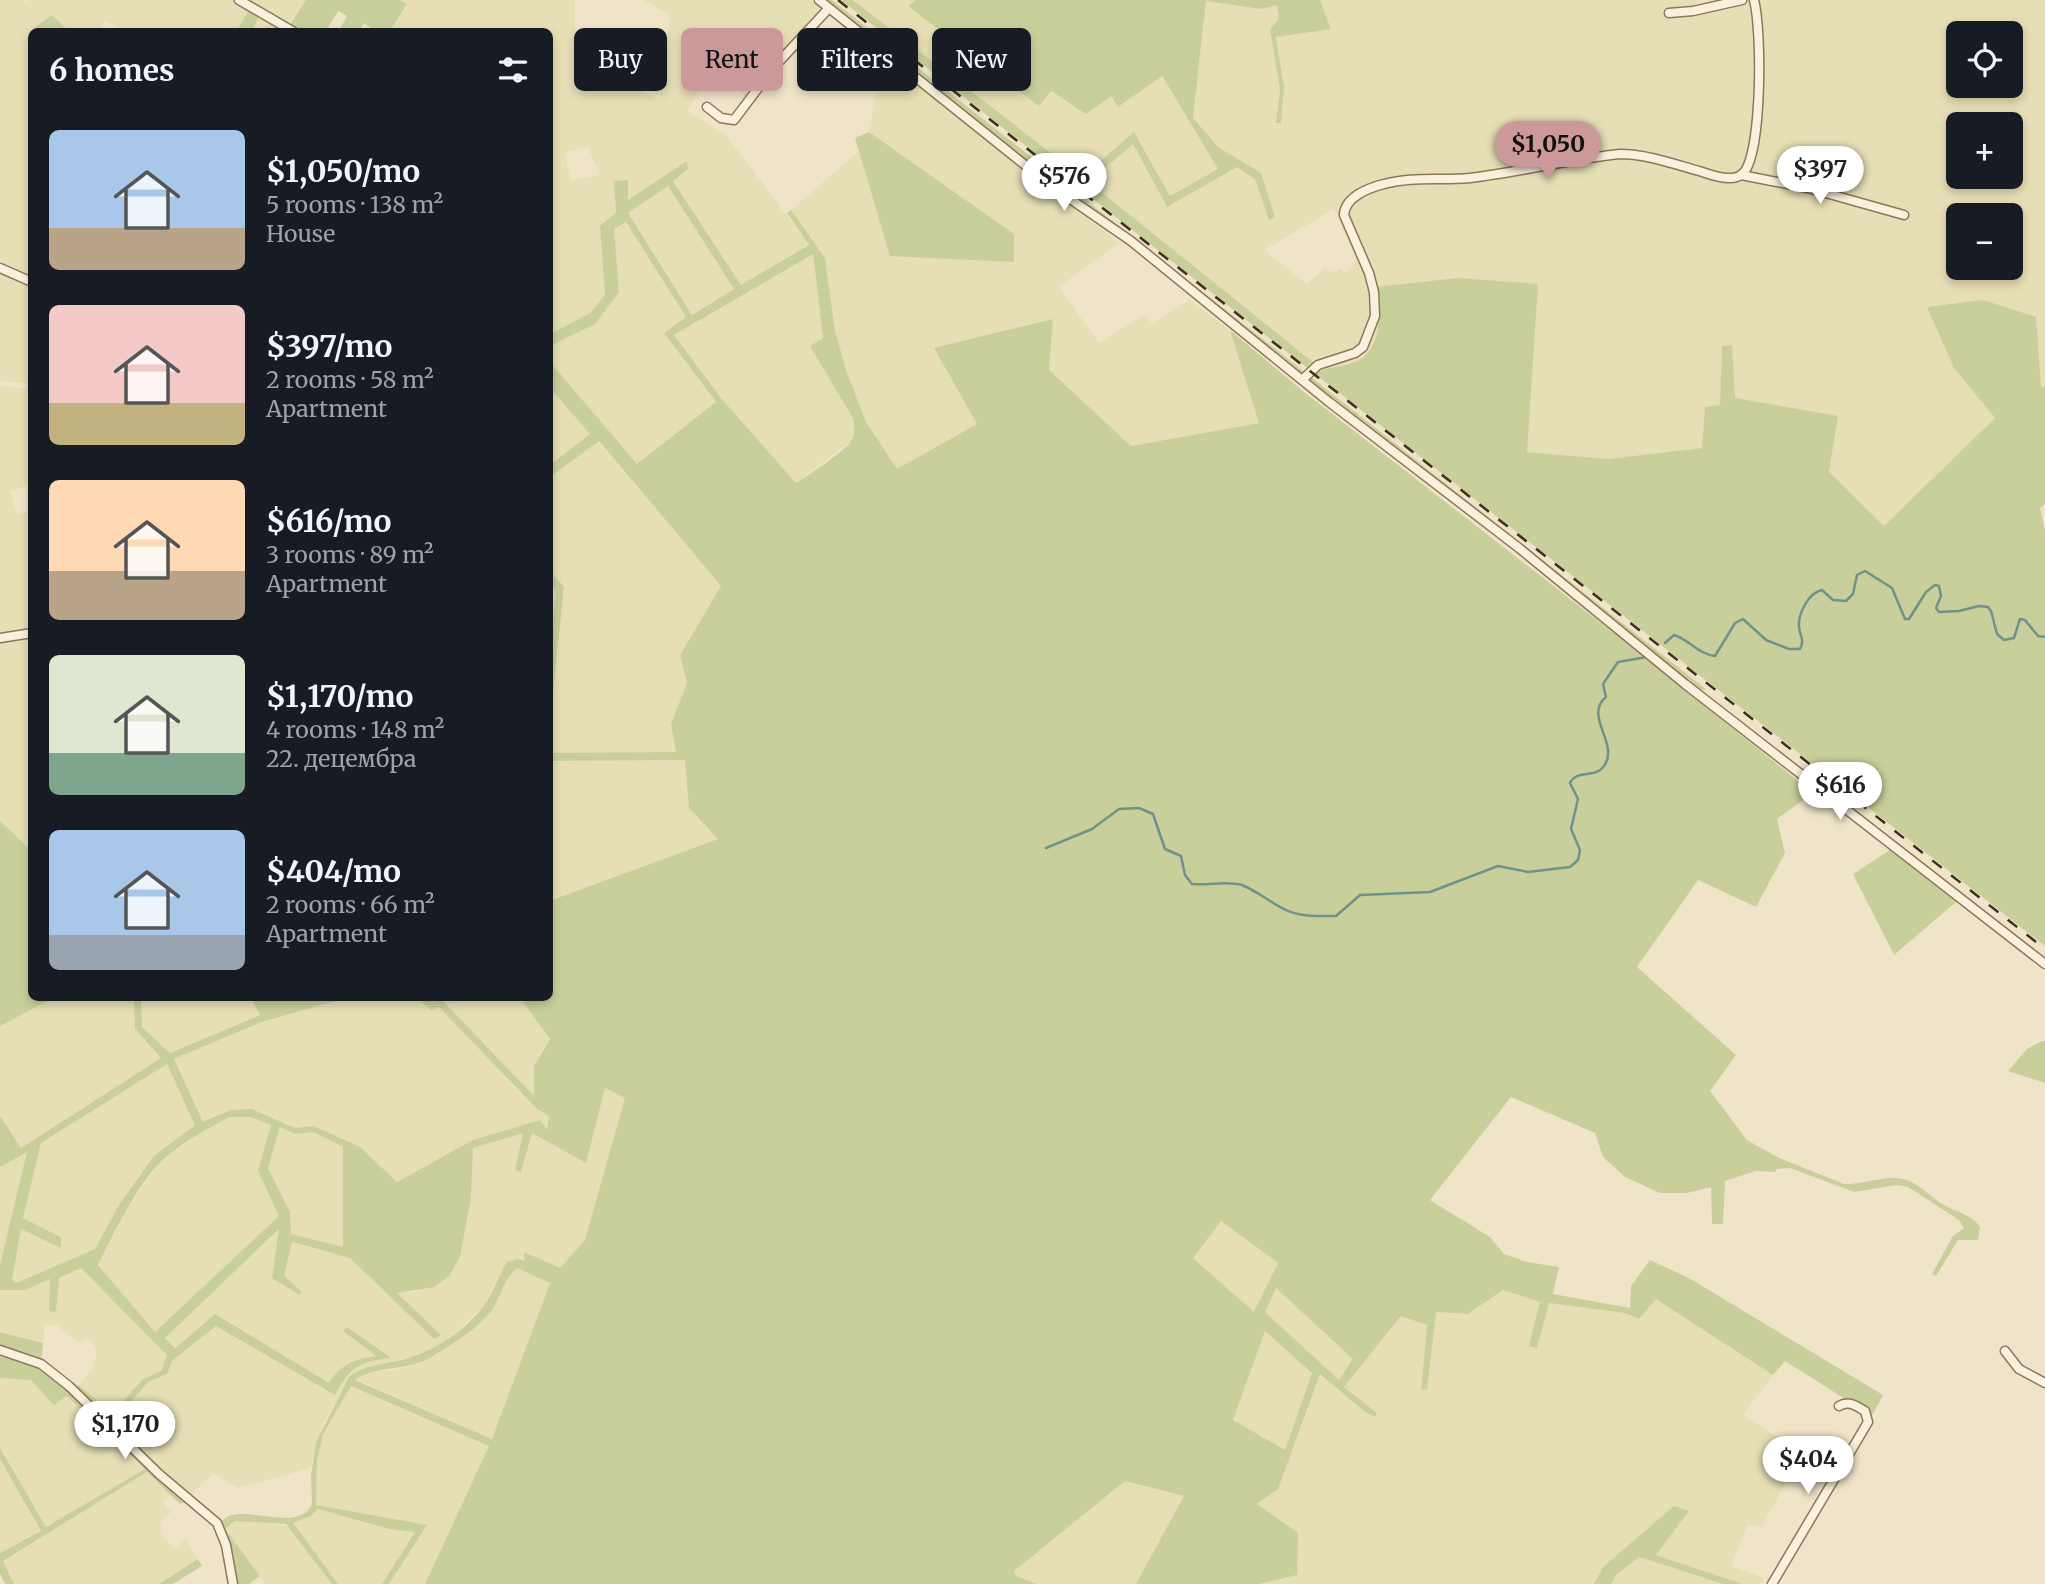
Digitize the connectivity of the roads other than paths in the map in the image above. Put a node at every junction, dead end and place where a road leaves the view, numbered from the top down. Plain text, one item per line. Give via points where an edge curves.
1 (239, 0) edge
2 (819, 0) edge
3 (1742, 0) edge
4 (1754, 0) edge
5 (829, 8) junction
6 (1668, 13) dead end
7 (287, 28) edge
8 (707, 107) dead end
9 (1741, 175) junction
10 (1904, 215) dead end
11 (0, 268) edge
12 (28, 280) edge
13 (1302, 380) junction
14 (28, 634) edge
15 (0, 638) edge
16 (2045, 964) edge
17 (0, 1350) edge
18 (2005, 1351) dead end
19 (2045, 1382) edge
20 (1839, 1406) dead end
21 (233, 1584) edge
22 (1772, 1584) edge

1 - 7 street
2 - 5 street
3 - 6 street
4 - 9 street via 1759,36 1755,135
5 - 8 street via 775,66 734,120 721,118
5 - 13 street via 1050,186 1131,241
9 - 10 street
9 - 13 street via 1718,176 1620,154 1468,178 1395,181 1370,189 1346,205 1344,215 1374,292 1375,316 1369,335 1363,347 1318,365
11 - 12 street
13 - 16 street
14 - 15 street
17 - 21 street via 41,1364 69,1386 216,1523 226,1545
18 - 19 street via 2019,1369
20 - 22 street via 1853,1404 1868,1415 1868,1422

